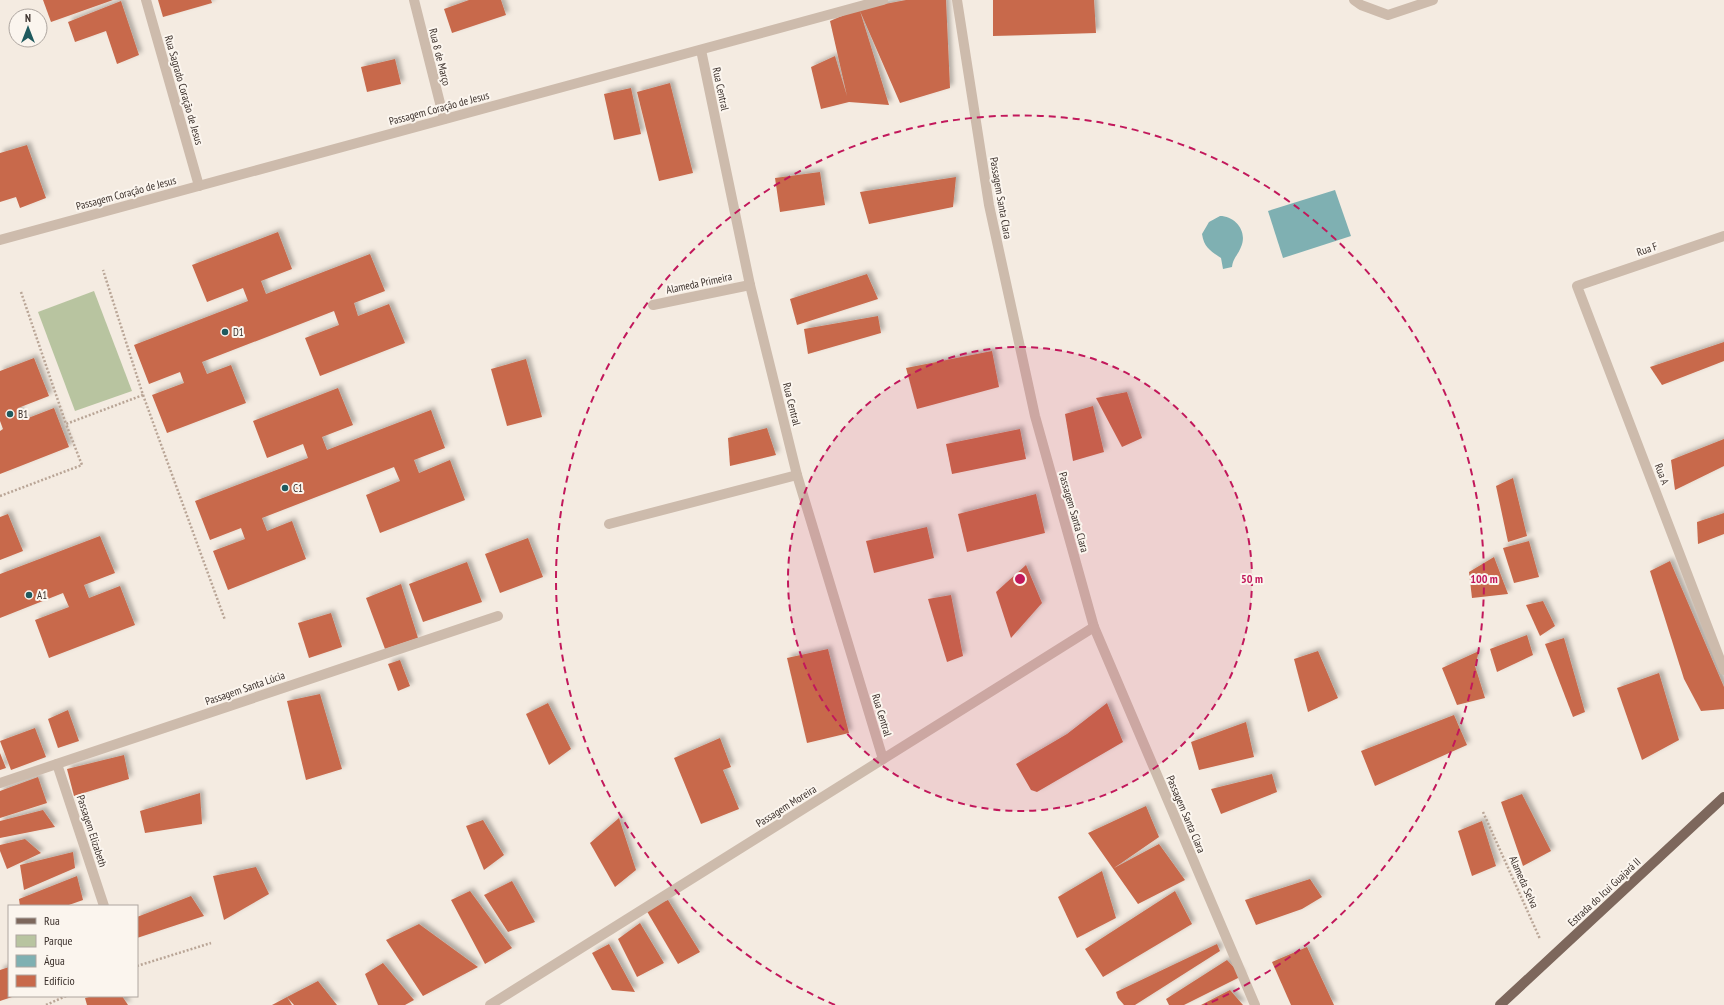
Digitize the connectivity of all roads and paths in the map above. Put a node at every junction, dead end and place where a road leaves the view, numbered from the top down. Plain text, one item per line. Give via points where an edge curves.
1 (146, 0) edge
2 (414, 0) edge
3 (883, 0) edge
4 (957, 0) edge
5 (1354, 0) edge
6 (1430, 1) edge
7 (701, 50) junction
8 (444, 119) junction
9 (199, 186) junction
10 (1724, 236) edge
11 (0, 240) edge
12 (103, 270) dead end
13 (750, 285) junction
14 (1577, 286) joint
15 (21, 292) dead end
16 (653, 305) dead end
17 (143, 395) junction
18 (66, 424) junction
19 (797, 475) junction
20 (0, 496) edge
21 (610, 524) dead end
22 (498, 616) dead end
23 (225, 620) dead end
24 (1094, 627) junction
25 (1724, 670) edge
26 (883, 759) junction
27 (57, 764) junction
28 (0, 783) edge
29 (1724, 797) edge
30 (1483, 812) dead end
31 (104, 905) edge
32 (211, 943) dead end
33 (1550, 959) junction
34 (138, 966) edge
35 (64, 997) edge
36 (46, 1005) edge
37 (490, 1005) edge
38 (1255, 1005) edge
39 (1500, 1005) edge

1 - 9 street, Rua Sagrado Coração de Jesus
2 - 8 street, Rua 8 de Março
3 - 7 street, Passagem Coração de Jesus
4 - 24 street, Passagem Santa Clara via 989,205 1035,416
5 - 6 street via 1388,15
7 - 8 street, Passagem Coração de Jesus
7 - 13 street, Rua Central
8 - 9 street, Passagem Coração de Jesus
9 - 11 street, Passagem Coração de Jesus
10 - 14 street, Rua F
12 - 17 path
13 - 16 street, Alameda Primeira
13 - 19 street, Rua Central
14 - 25 street, Rua A
15 - 18 path
17 - 18 path
17 - 23 path
18 - 20 path via 82,465
19 - 21 street
19 - 26 street, Rua Central
22 - 27 street, Passagem Santa Lúcia
24 - 26 street, Passagem Moreira
24 - 38 street, Passagem Santa Clara
26 - 37 street, Passagem Moreira
27 - 28 street, Passagem Santa Lúcia
27 - 31 street, Passagem Elizabeth
29 - 33 main road, Estrada do Icui Guajará II
30 - 33 path, Alameda Selva
32 - 34 path
33 - 39 main road, Estrada do Icui Guajará II
35 - 36 path

